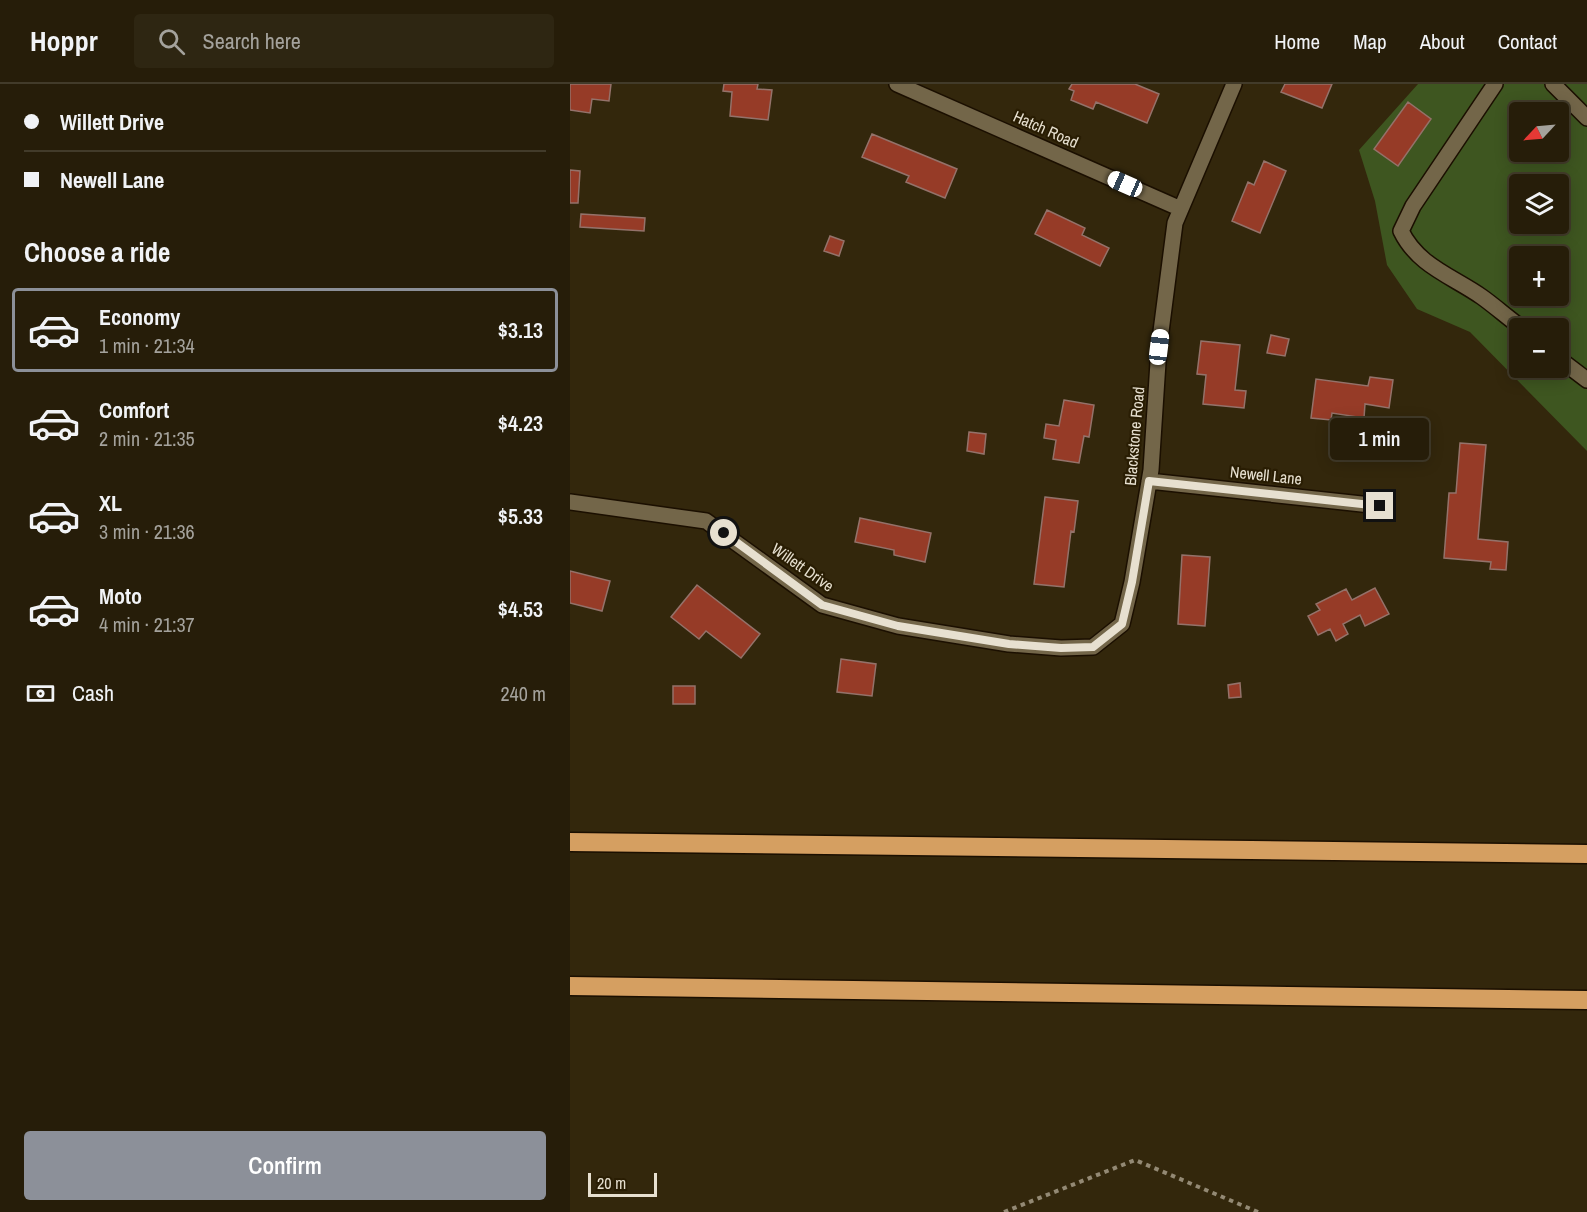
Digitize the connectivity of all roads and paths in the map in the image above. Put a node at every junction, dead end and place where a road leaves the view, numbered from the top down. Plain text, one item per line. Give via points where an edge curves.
1 (897, 84) edge
2 (1234, 84) edge
3 (1495, 84) edge
4 (1553, 84) edge
5 (1587, 118) edge
6 (1180, 209) junction
7 (1509, 318) edge
8 (1569, 366) edge
9 (1587, 380) edge
10 (1149, 481) junction
11 (570, 502) edge
12 (1380, 506) dead end
13 (1095, 645) joint
14 (570, 842) edge
15 (1587, 854) edge
16 (570, 986) edge
17 (1587, 1000) edge
18 (1004, 1212) edge
19 (1258, 1212) edge

1 - 6 street, Hatch Road
2 - 6 street, Blackstone Road
3 - 7 street via 1413,206 1401,231 1408,246 1424,262
4 - 5 street
6 - 10 street, Blackstone Road via 1159,347
8 - 9 street
10 - 12 street, Newell Lane
10 - 13 street, Blackstone Road via 1122,624
11 - 13 street, Willett Drive via 706,521 822,605 887,623 1009,644 1061,648
14 - 15 highway
16 - 17 highway
18 - 19 path via 1135,1160

